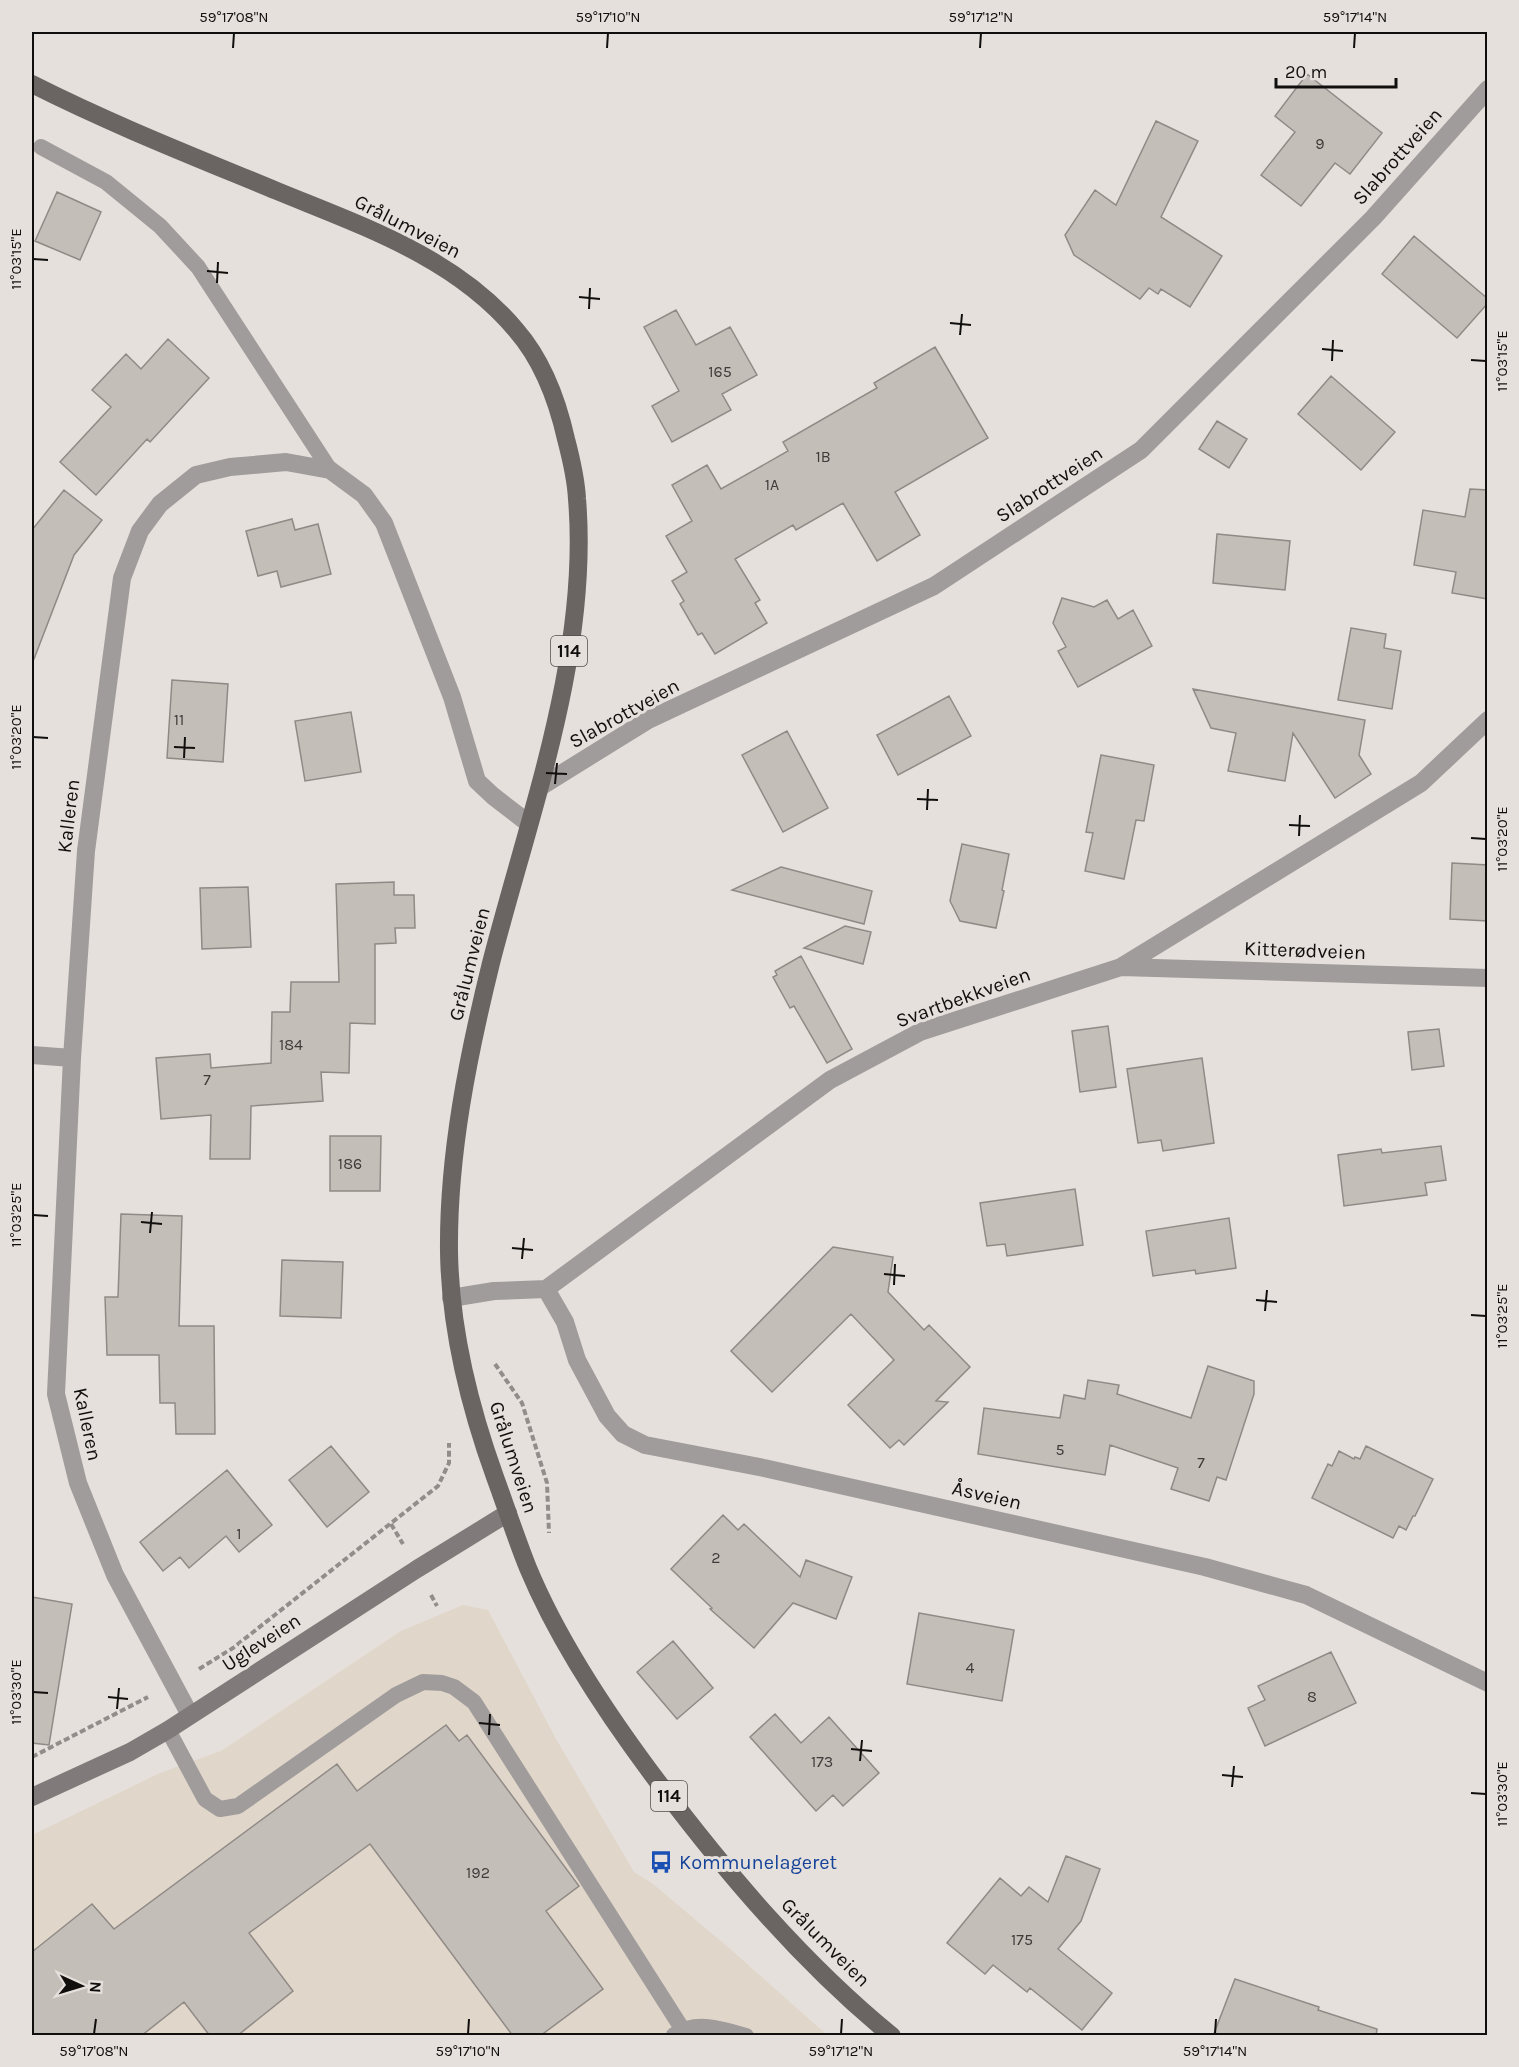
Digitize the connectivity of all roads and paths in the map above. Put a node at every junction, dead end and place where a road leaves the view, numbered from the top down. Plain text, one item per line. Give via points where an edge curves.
1 (32, 84) edge
2 (1488, 89) edge
3 (41, 147) dead end
4 (330, 470) junction
5 (1488, 720) edge
6 (540, 787) junction
7 (528, 823) junction
8 (1121, 967) junction
9 (1488, 978) edge
10 (32, 1055) edge
11 (72, 1058) junction
12 (546, 1289) junction
13 (452, 1298) junction
14 (489, 1356) dead end
15 (447, 1437) dead end
16 (508, 1513) junction
17 (549, 1538) dead end
18 (1488, 1683) edge
19 (174, 1686) junction
20 (190, 1714) junction
21 (168, 1730) junction
22 (32, 1757) edge
23 (32, 1797) edge
24 (678, 2032) edge
25 (746, 2036) edge
26 (892, 2036) edge

1 - 6 main road, Grålumveien / 114 via 116,124 371,229 458,276 519,332 558,402 578,496 579,557 573,625
2 - 6 street, Slabrottveien via 1372,218 1141,450 934,586 648,720
3 - 4 lane via 106,182 160,226 198,267
4 - 7 street, Kalleren via 364,495 384,523 452,697 477,781
4 - 11 street, Kalleren via 286,462 230,467 196,476 160,504 140,531 122,578 86,850
5 - 8 street, Svartbekkveien via 1421,783
6 - 7 main road, Grålumveien / 114
7 - 13 main road, Grålumveien / 114 via 468,1065 452,1190
8 - 9 street, Kitterødveien
8 - 12 street, Svartbekkveien via 920,1032 830,1080
10 - 11 street
11 - 19 street, Kalleren via 56,1394 78,1483 115,1575
12 - 13 street
12 - 18 street, Åsveien via 565,1322 577,1360 606,1416 623,1434 645,1445 1205,1567 1306,1595
13 - 16 main road, Grålumveien / 114 via 464,1374
14 - 17 path via 522,1403 547,1483
15 - 19 path via 449,1463 438,1486 233,1648
16 - 20 street, Ugleveien
16 - 26 main road, Grålumveien / 114 via 530,1572 558,1627 636,1753 747,1893 809,1960
19 - 20 street, Kalleren
19 - 22 path
20 - 21 street, Ugleveien
21 - 23 street, Ugleveien
21 - 24 lane via 205,1799 220,1809 238,1806 396,1695 423,1682 454,1687 474,1702
24 - 25 lane via 716,2026

